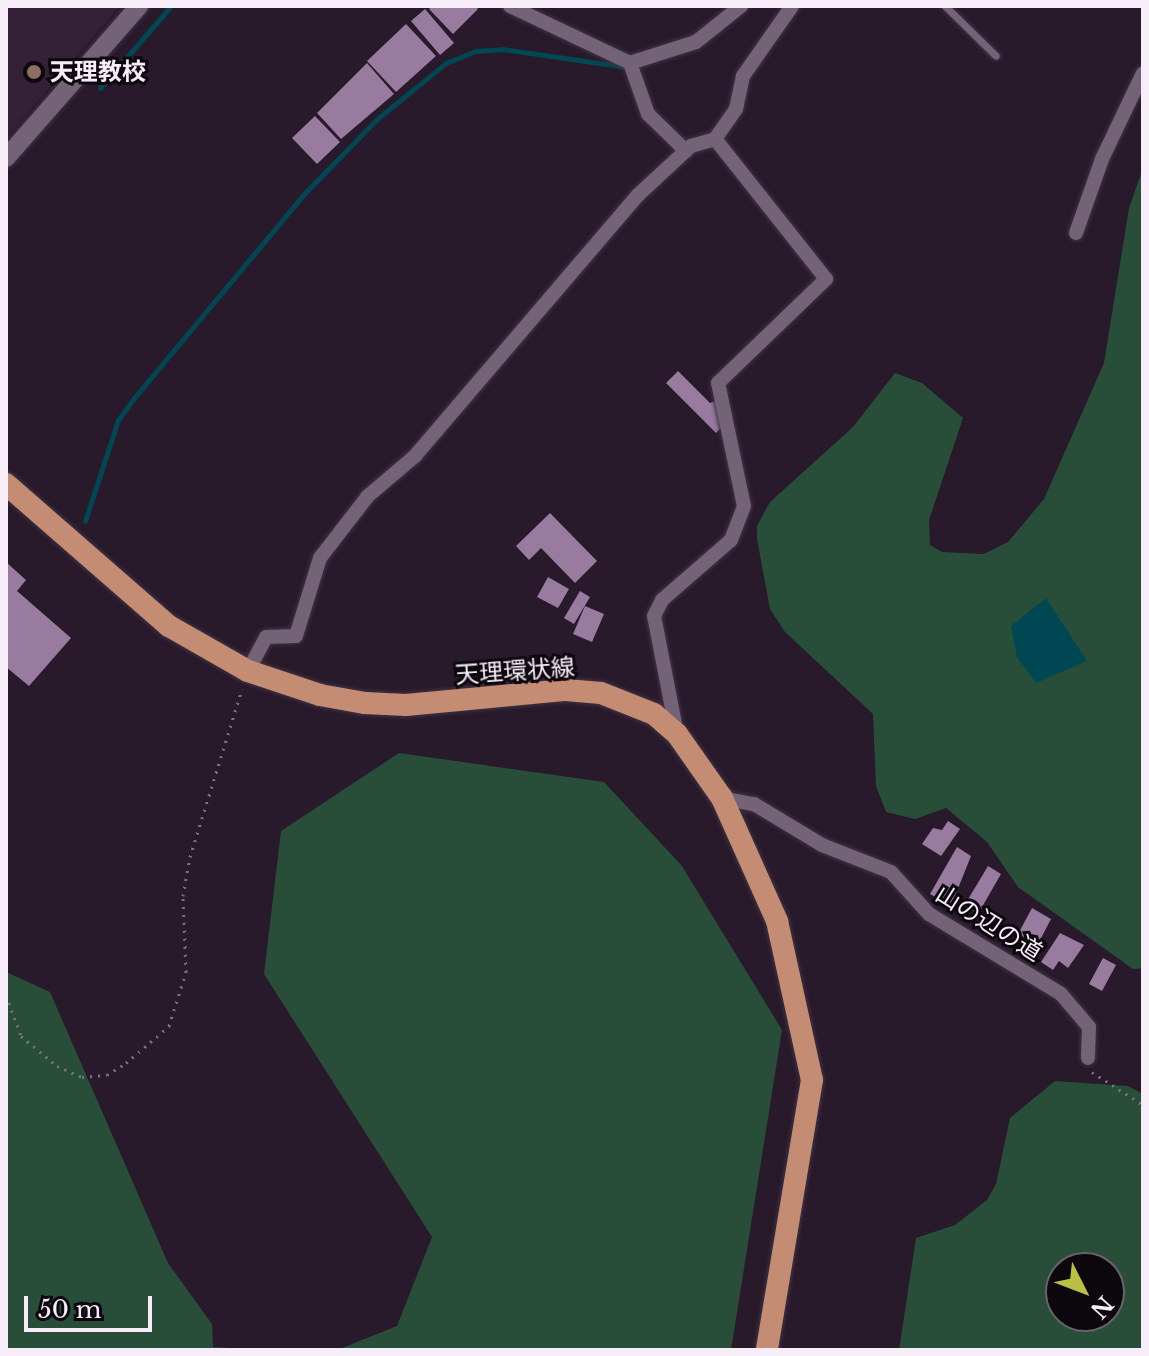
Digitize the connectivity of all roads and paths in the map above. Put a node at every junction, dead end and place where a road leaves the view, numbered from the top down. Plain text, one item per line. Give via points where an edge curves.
1 (139, 6) edge
2 (510, 6) edge
3 (741, 6) edge
4 (792, 6) edge
5 (945, 6) edge
6 (996, 56) dead end
7 (630, 63) junction
8 (1143, 73) edge
9 (715, 139) junction
10 (686, 151) junction
11 (6, 158) edge
12 (1076, 233) dead end
13 (6, 484) edge
14 (248, 671) junction
15 (677, 734) junction
16 (722, 798) junction
17 (6, 995) edge
18 (1088, 1058) joint
19 (1143, 1105) edge
20 (767, 1350) edge

1 - 11 street
2 - 7 street
3 - 7 street via 696,42
4 - 9 street via 743,76 736,109
5 - 6 lane
7 - 10 street via 648,114
8 - 12 street via 1102,159
9 - 10 street
9 - 15 street via 826,279 718,383 744,506 731,540 662,600 654,616
10 - 14 street via 638,195 415,456 343,526 320,558 308,613 296,636 266,637
13 - 14 main road, 天理環状線 via 169,626
14 - 15 main road, 天理環状線 via 365,703 406,705 566,690 601,693 654,714
14 - 17 path via 190,857 183,896 186,972 169,1026 117,1069 82,1077 57,1066 21,1036
15 - 16 main road, 天理環状線
16 - 18 street, 山の辺の道 via 754,804 822,845 891,872 929,914 1061,994 1089,1027
16 - 20 main road, 天理環状線 via 777,921 812,1080
18 - 19 path via 1096,1077

